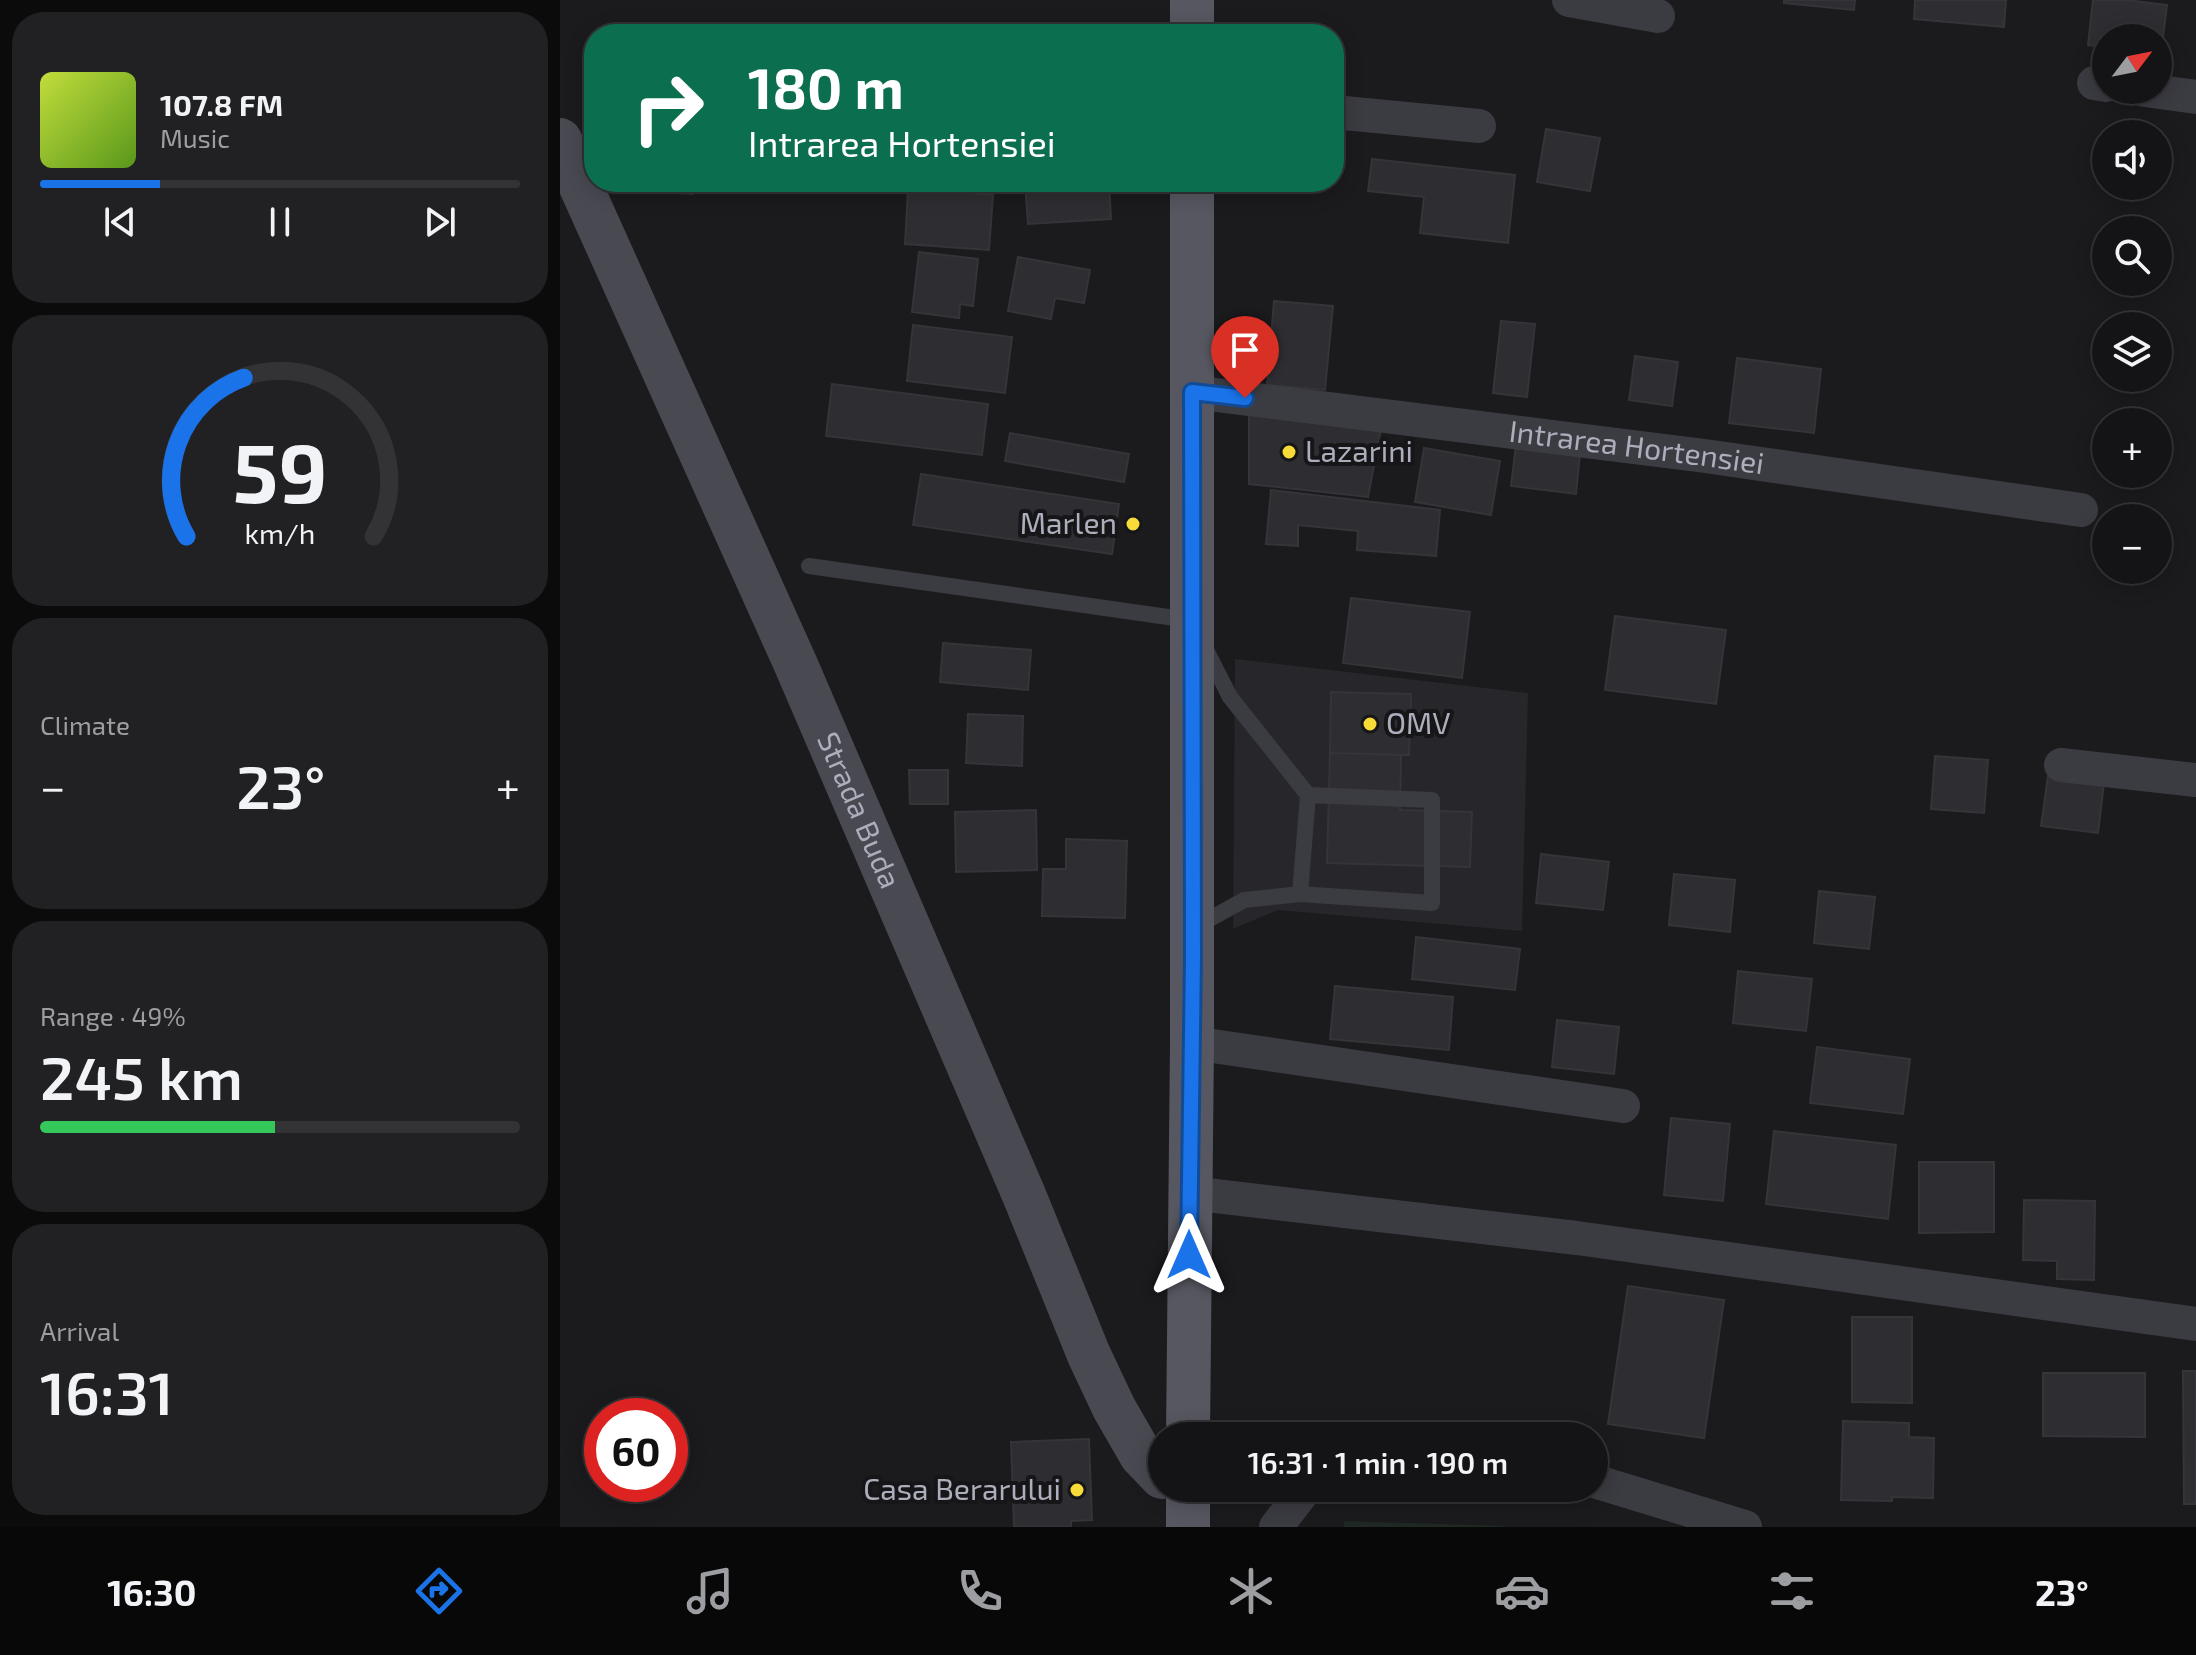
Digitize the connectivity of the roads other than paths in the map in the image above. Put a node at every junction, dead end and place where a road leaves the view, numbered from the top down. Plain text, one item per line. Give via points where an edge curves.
1 (1192, 0) edge
2 (1569, 0) edge
3 (1658, 16) dead end
4 (1192, 24) edge
5 (2172, 94) edge
6 (2196, 97) edge
7 (1344, 113) edge
8 (1479, 126) dead end
9 (560, 140) edge
10 (1192, 192) edge
11 (1192, 392) junction
12 (2081, 510) dead end
13 (809, 566) dead end
14 (1191, 620) junction
15 (2061, 765) dead end
16 (2196, 780) edge
17 (1308, 795) junction
18 (1300, 894) junction
19 (1193, 929) junction
20 (1192, 1043) junction
21 (1623, 1106) dead end
22 (1190, 1193) junction
23 (2196, 1324) edge
24 (1188, 1422) edge
25 (1148, 1463) edge
26 (1608, 1485) edge
27 (1295, 1502) edge
28 (1276, 1527) edge
29 (1745, 1527) edge

1 - 4 main road
2 - 3 street
5 - 6 street
7 - 8 street
9 - 25 main road, Strada Buda via 796,665 1089,1355
10 - 11 main road
11 - 12 street, Intrarea Hortensiei via 1705,456
11 - 14 main road
13 - 14 lane
14 - 17 lane via 1230,697
14 - 19 main road
15 - 16 street
17 - 18 lane
17 - 18 lane via 1432,800 1432,903
18 - 19 lane via 1244,900
19 - 20 main road
20 - 21 street
20 - 22 main road
22 - 23 street via 1577,1238
22 - 24 main road
26 - 29 street
27 - 28 street

